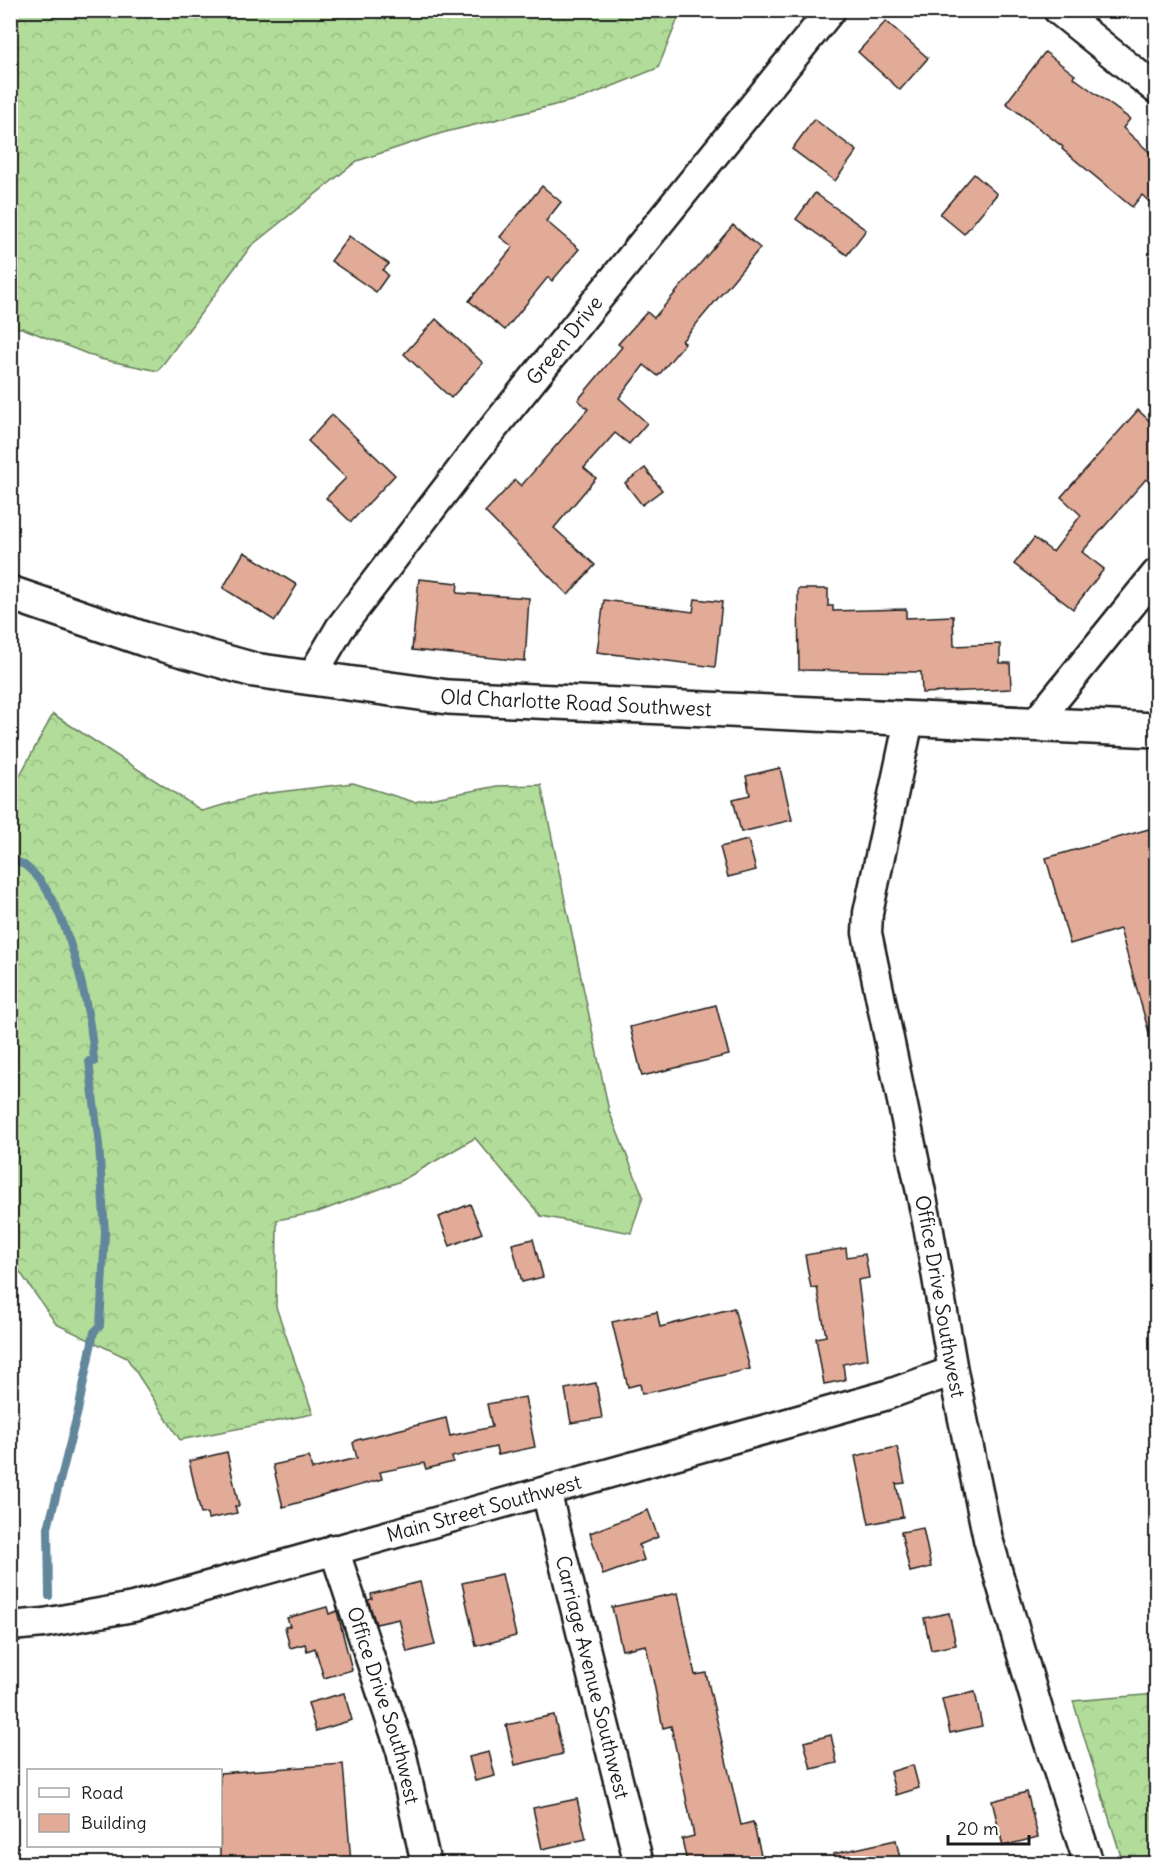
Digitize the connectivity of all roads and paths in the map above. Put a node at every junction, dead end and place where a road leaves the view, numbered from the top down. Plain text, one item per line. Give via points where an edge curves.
1 (831, 10) edge
2 (1058, 10) edge
3 (1156, 89) edge
4 (1156, 574) edge
5 (10, 593) edge
6 (310, 679) junction
7 (909, 720) junction
8 (1033, 726) junction
9 (1156, 730) edge
10 (953, 1371) junction
11 (546, 1491) junction
12 (334, 1549) junction
13 (10, 1626) edge
14 (426, 1863) edge
15 (639, 1863) edge
16 (1089, 1863) edge

1 - 6 street, Green Drive via 483,441 340,628
2 - 3 street
4 - 8 street
5 - 6 street, Old Charlotte Road Southwest via 166,645 254,670
6 - 7 street, Old Charlotte Road Southwest via 448,698
7 - 8 street, Old Charlotte Road Southwest
7 - 10 street, Office Drive Southwest via 867,913 867,933 929,1231
8 - 9 street, Old Charlotte Road Southwest
10 - 11 street, Main Street Southwest via 884,1396
10 - 16 street, Office Drive Southwest via 988,1539 1039,1713
11 - 12 street, Main Street Southwest
11 - 15 street, Carriage Avenue Southwest
12 - 13 street, Main Street Southwest via 133,1607
12 - 14 street, Office Drive Southwest via 401,1751

